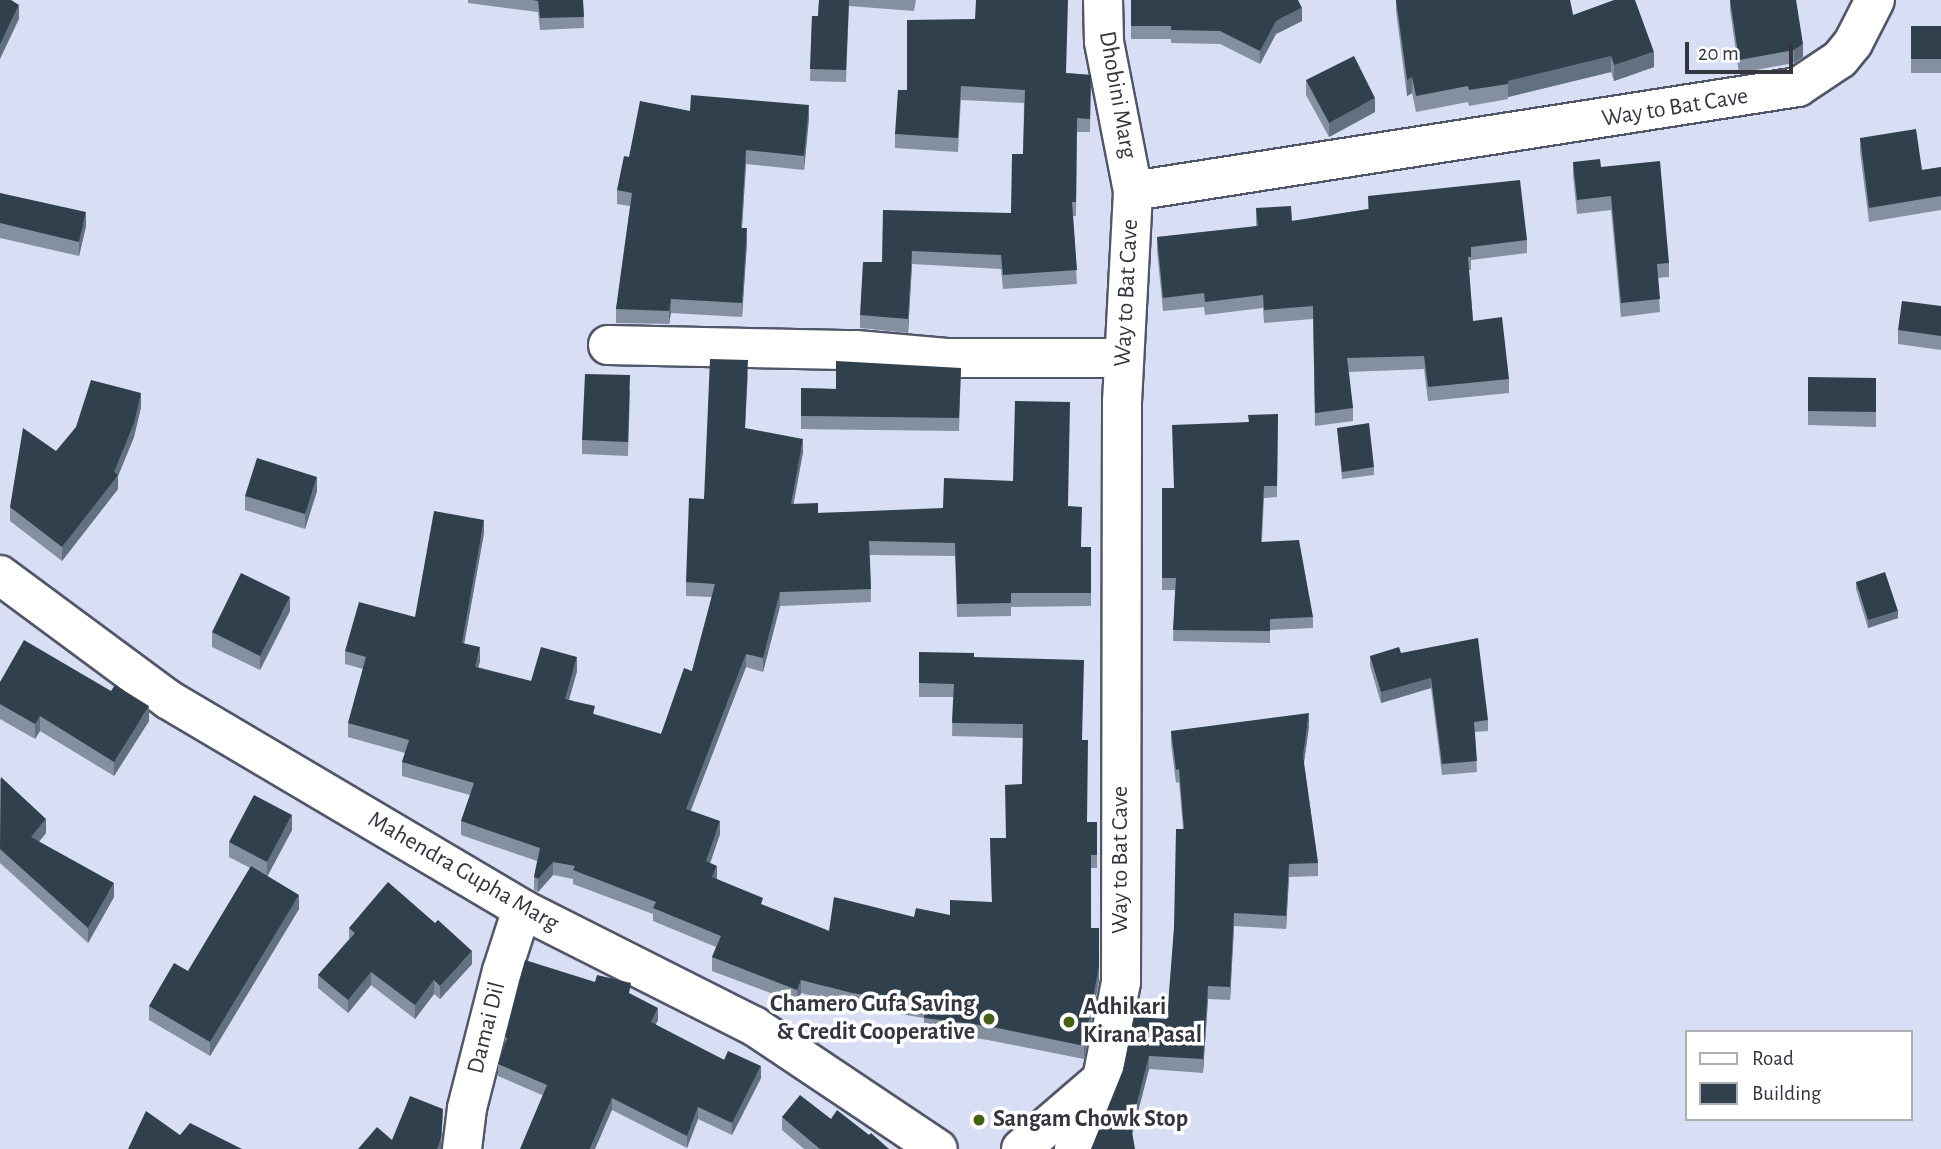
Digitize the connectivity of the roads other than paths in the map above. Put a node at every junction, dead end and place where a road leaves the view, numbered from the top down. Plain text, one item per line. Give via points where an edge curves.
1 (1103, 0) edge
2 (1875, 0) edge
3 (1133, 191) junction
4 (608, 345) dead end
5 (1123, 358) junction
6 (0, 575) edge
7 (522, 909) junction
8 (1102, 1079) junction
9 (462, 1149) edge
10 (937, 1149) edge
11 (1021, 1149) edge
12 (1074, 1149) edge

1 - 3 main road, Dhobini Marg via 1104,42
2 - 3 main road, Way to Bat Cave via 1840,59 1798,88
3 - 5 main road, Way to Bat Cave
4 - 5 main road via 856,350 947,358
5 - 8 main road, Way to Bat Cave via 1121,982
6 - 7 main road, Mahendra Gupha Marg via 169,700
7 - 9 main road, Damai Dil via 467,1108
7 - 10 main road, Mahendra Gupha Marg via 754,1026
8 - 11 main road
8 - 12 main road, Way to Bat Cave

